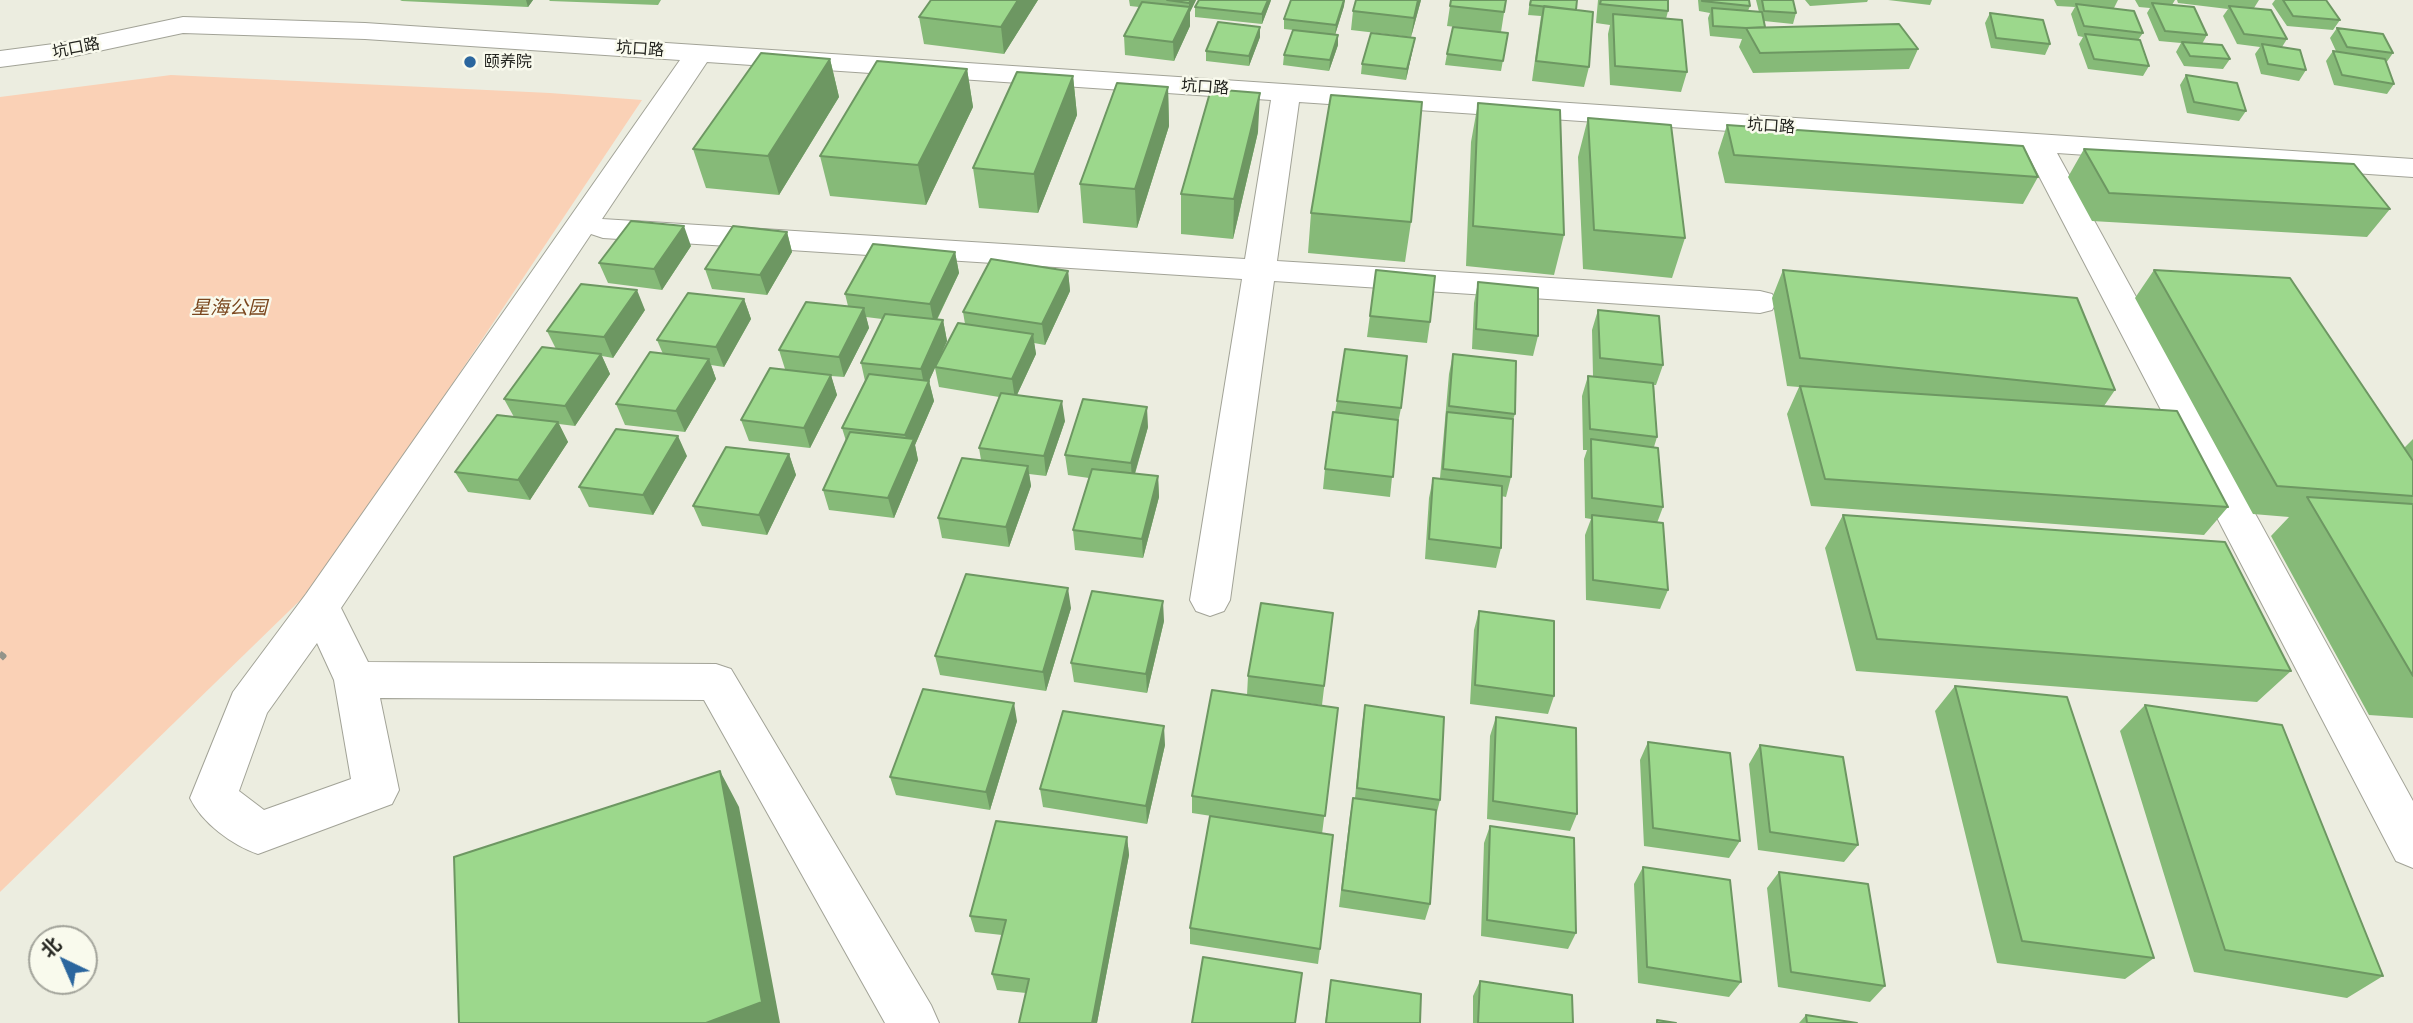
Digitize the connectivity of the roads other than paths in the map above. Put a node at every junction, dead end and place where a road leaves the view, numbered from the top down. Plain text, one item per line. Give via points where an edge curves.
1 (220, 0) edge
2 (183, 25) junction
3 (699, 53) junction
4 (0, 59) edge
5 (1286, 93) junction
6 (2037, 143) junction
7 (2413, 168) edge
8 (603, 228) dead end
9 (1259, 270) junction
10 (1760, 302) dead end
11 (1210, 600) dead end
12 (320, 606) junction
13 (355, 680) junction
14 (2413, 846) edge
15 (913, 1023) edge

1 - 2 street
2 - 3 street, 坑口路 via 365,31
2 - 4 street, 坑口路
3 - 5 street, 坑口路
3 - 12 street
5 - 6 street, 坑口路
5 - 9 street
6 - 7 street, 坑口路
6 - 14 street
8 - 9 street
9 - 10 street
9 - 11 street
12 - 13 street
12 - 13 street via 248,705 213,798 258,833 376,790
13 - 15 street via 716,682

